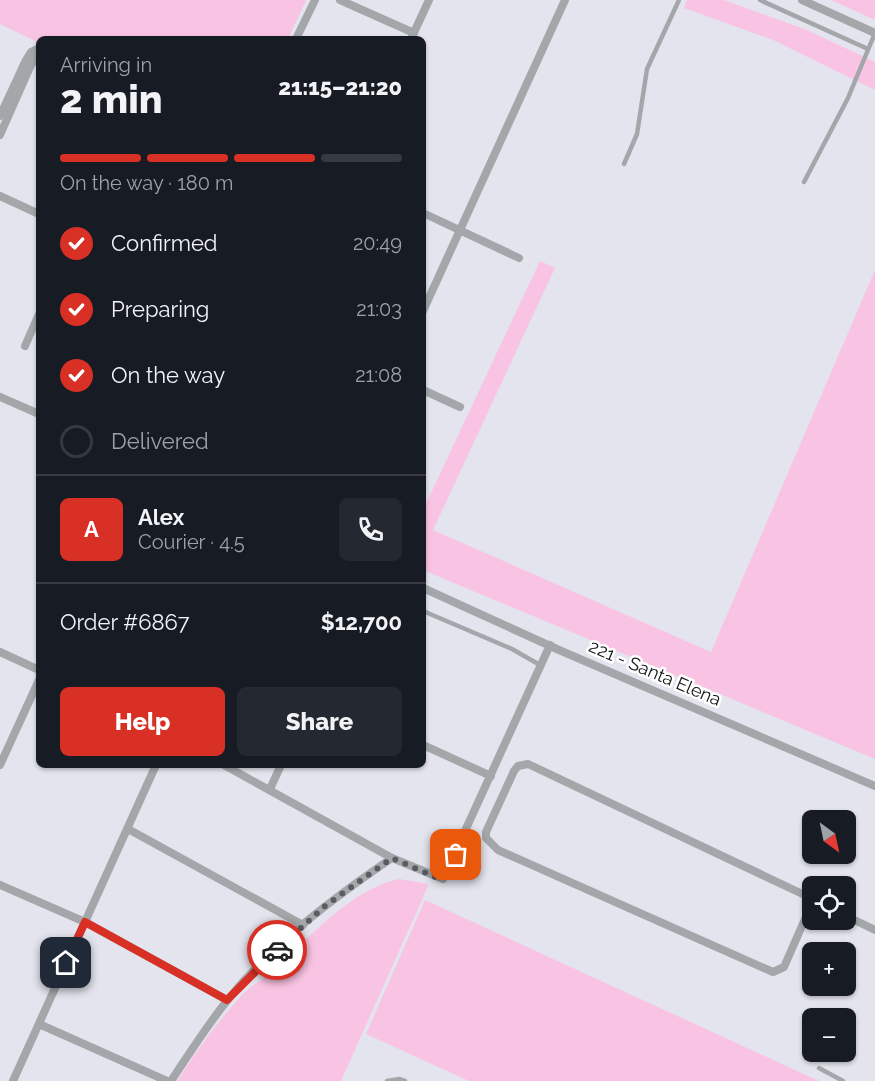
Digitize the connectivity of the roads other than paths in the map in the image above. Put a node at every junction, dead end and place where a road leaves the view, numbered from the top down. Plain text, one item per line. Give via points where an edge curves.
1 (315, 0) edge
2 (340, 0) edge
3 (429, 0) edge
4 (565, 0) edge
5 (679, 0) edge
6 (760, 0) edge
7 (802, 0) edge
8 (875, 33) edge
9 (297, 36) edge
10 (413, 36) edge
11 (868, 49) junction
12 (36, 50) edge
13 (36, 59) edge
14 (0, 116) edge
15 (0, 135) edge
16 (624, 164) dead end
17 (804, 182) dead end
18 (0, 196) edge
19 (36, 213) edge
20 (426, 214) edge
21 (462, 231) junction
22 (519, 258) dead end
23 (426, 305) edge
24 (36, 321) edge
25 (25, 346) dead end
26 (426, 391) edge
27 (0, 397) edge
28 (460, 407) dead end
29 (36, 413) edge
30 (426, 589) edge
31 (426, 612) edge
32 (550, 645) junction
33 (0, 652) edge
34 (541, 665) junction
35 (36, 669) edge
36 (36, 687) edge
37 (426, 746) edge
38 (0, 765) edge
39 (155, 768) edge
40 (230, 768) edge
41 (280, 768) edge
42 (491, 776) junction
43 (875, 786) edge
44 (270, 789) junction
45 (128, 829) junction
46 (392, 858) junction
47 (0, 885) edge
48 (802, 894) edge
49 (856, 920) edge
50 (85, 922) junction
51 (303, 925) junction
52 (802, 926) edge
53 (875, 930) edge
54 (227, 1000) junction
55 (39, 1024) junction
56 (819, 1068) dead end
57 (13, 1081) edge
58 (169, 1081) edge
59 (387, 1081) edge
60 (405, 1081) edge
61 (843, 1081) edge

1 - 9 street
2 - 10 street
3 - 10 street
4 - 21 street
5 - 16 lane via 647,69 637,134
6 - 11 lane
7 - 8 street
8 - 11 lane
11 - 17 lane via 848,98
12 - 14 street via 26,60
13 - 15 street
18 - 19 street
20 - 21 street
21 - 22 street
21 - 23 street
24 - 25 street
26 - 28 street
27 - 29 street
30 - 32 street, 221 - Santa Elena
31 - 34 lane
32 - 34 street
32 - 43 street, 221 - Santa Elena
33 - 35 street
34 - 42 street
36 - 38 street
37 - 42 street
39 - 45 street
40 - 44 street
41 - 44 street
42 - 46 street via 447,875 440,879
44 - 46 street
45 - 50 street
45 - 51 street
46 - 51 street
47 - 50 street
48 - 52 street via 528,764 514,771 486,832 486,838 498,850 773,972 784,968
49 - 53 street
50 - 54 street
50 - 55 street
51 - 54 street
54 - 58 street
55 - 57 street
55 - 58 street
56 - 61 lane
59 - 60 lane

